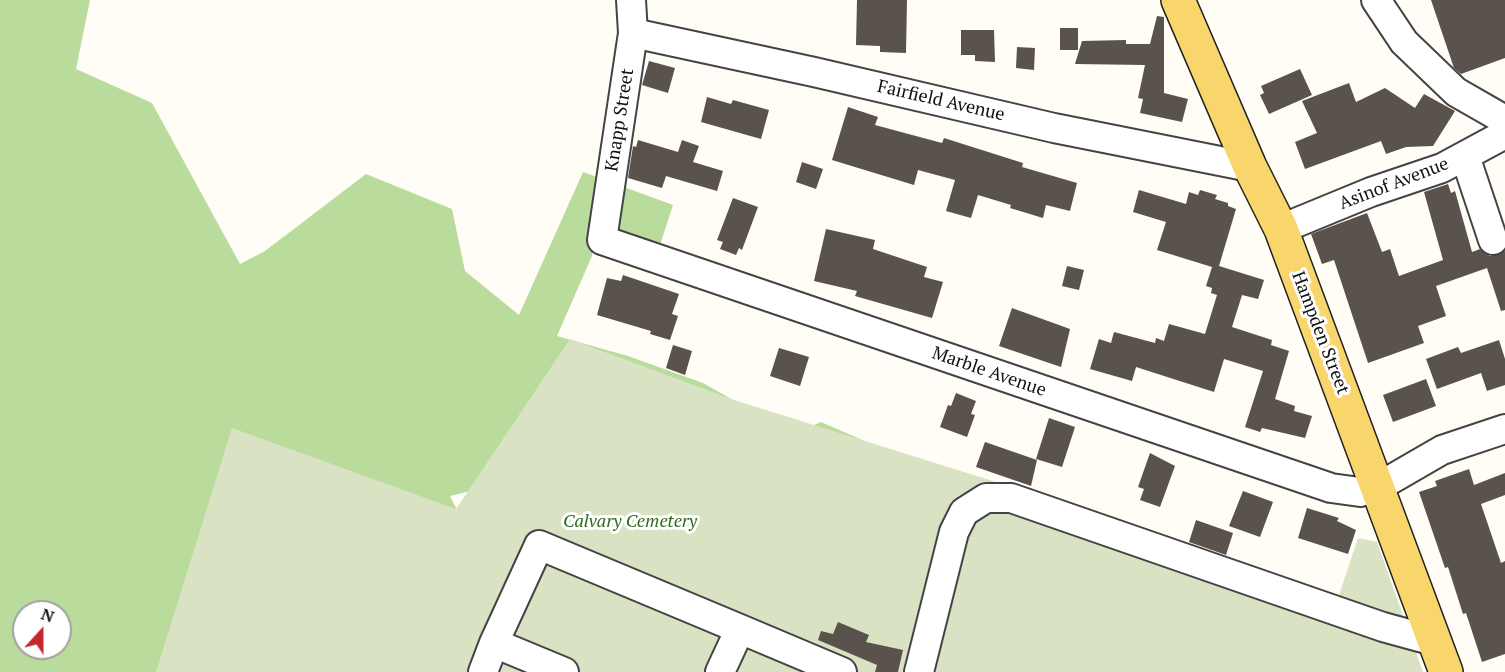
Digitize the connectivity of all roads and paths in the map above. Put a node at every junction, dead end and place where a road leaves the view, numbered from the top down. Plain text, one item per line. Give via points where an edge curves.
1 (632, 0) edge
2 (1178, 0) edge
3 (1376, 0) edge
4 (633, 33) junction
5 (1505, 120) edge
6 (1505, 134) edge
7 (1465, 156) junction
8 (1250, 167) junction
9 (1281, 229) junction
10 (602, 240) joint
11 (1493, 240) dead end
12 (1505, 429) edge
13 (1378, 487) junction
14 (740, 629) junction
15 (1434, 641) junction
16 (494, 642) junction
17 (483, 672) edge
18 (564, 672) edge
19 (720, 672) edge
20 (842, 672) edge
21 (919, 672) edge
22 (1446, 672) edge

1 - 4 street, Knapp Street
2 - 8 main road, Hampden Street
3 - 5 street via 1404,42 1456,92
4 - 8 street, Fairfield Avenue via 1054,128
4 - 10 street, Knapp Street
6 - 7 street, Asinof Avenue
7 - 9 street, Asinof Avenue via 1443,168
7 - 11 street
8 - 9 main road, Hampden Street
9 - 13 main road, Hampden Street
10 - 13 street, Marble Avenue via 1331,488 1360,492
12 - 13 street via 1442,450
13 - 15 main road, Hampden Street
14 - 16 street via 539,544
14 - 19 street
14 - 20 street
15 - 21 street via 1383,627 1011,498 986,498 964,512 954,532
15 - 22 main road, Hampden Street
16 - 17 street
16 - 18 street

